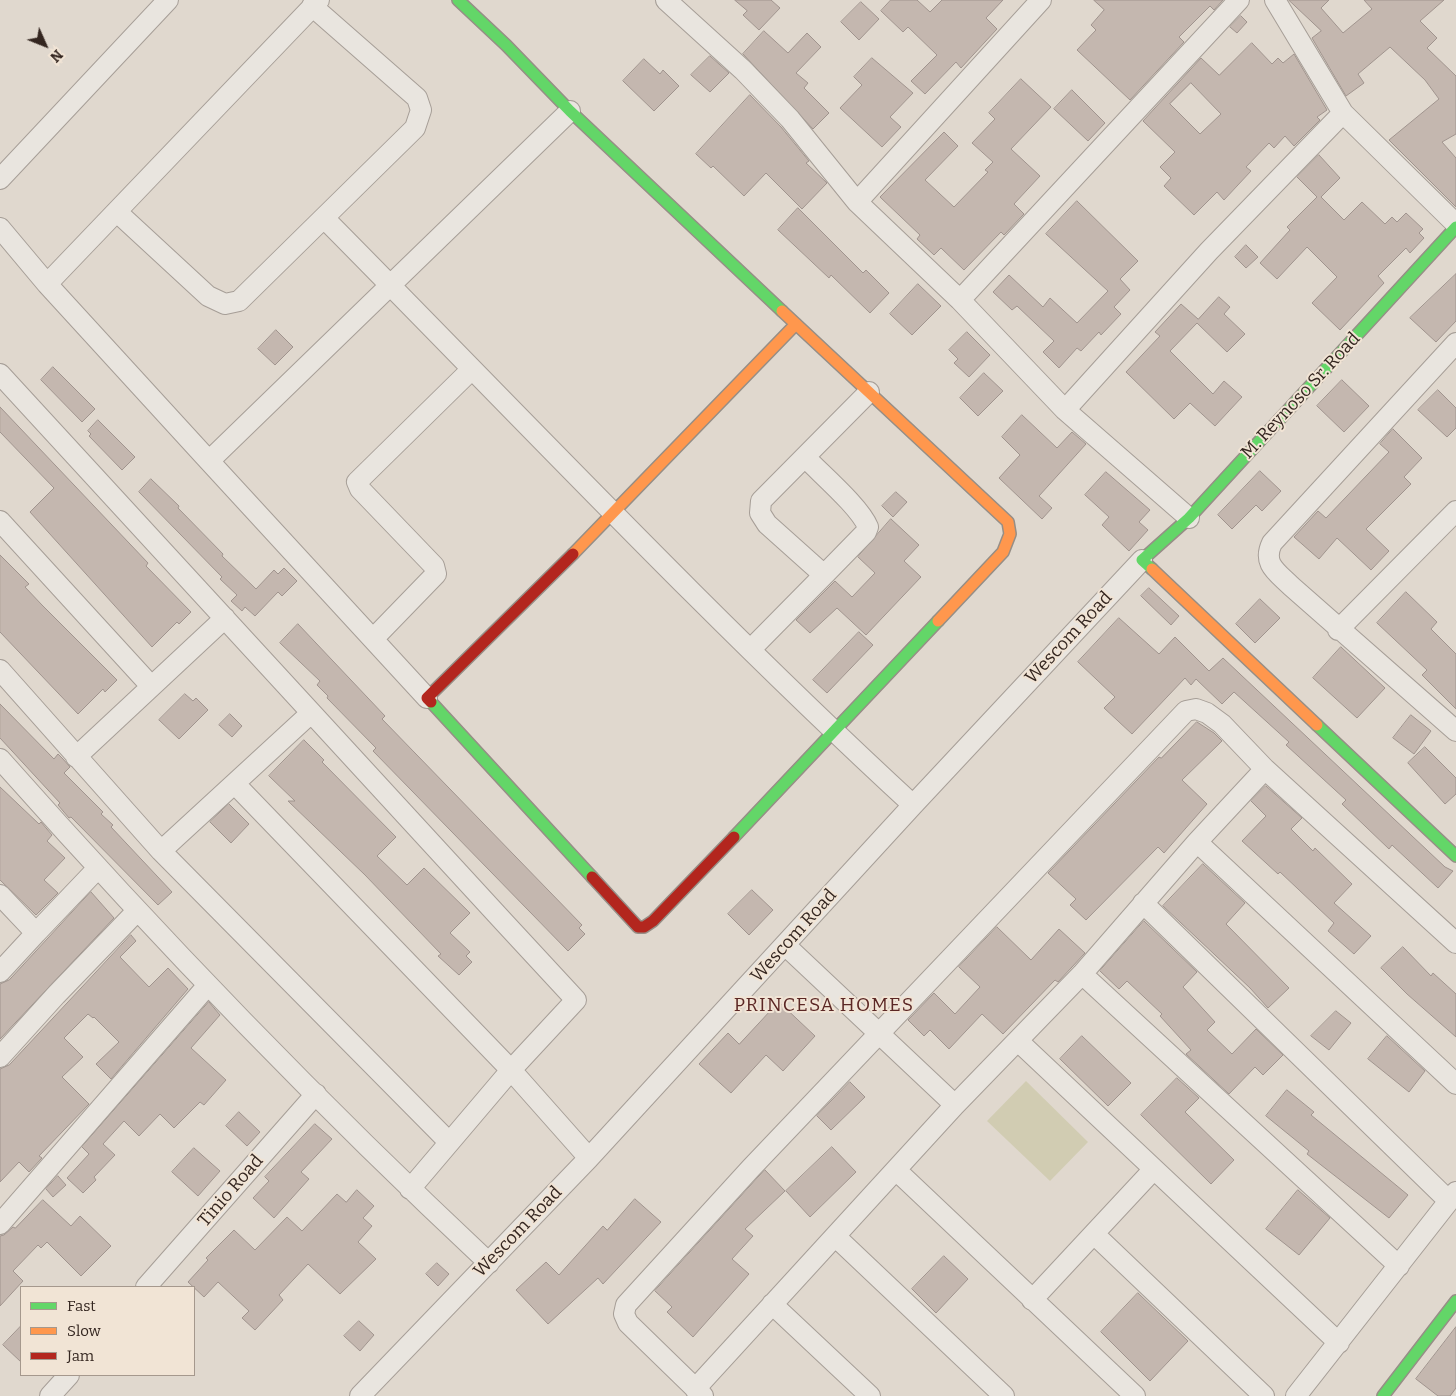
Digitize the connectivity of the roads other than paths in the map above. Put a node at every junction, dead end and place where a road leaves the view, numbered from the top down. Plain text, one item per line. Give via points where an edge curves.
1 (168, 0) edge
2 (458, 0) edge
3 (666, 0) edge
4 (1041, 0) edge
5 (1239, 0) edge
6 (1275, 0) edge
7 (316, 3) edge
8 (570, 111) junction
9 (1344, 113) junction
10 (0, 179) edge
11 (857, 202) junction
12 (117, 212) junction
13 (324, 218) junction
14 (1456, 226) edge
15 (0, 228) edge
16 (47, 284) junction
17 (391, 286) junction
18 (960, 300) junction
19 (796, 324) junction
20 (1456, 342) edge
21 (472, 369) junction
22 (0, 374) edge
23 (869, 392) junction
24 (1065, 410) junction
25 (804, 457) junction
26 (209, 461) junction
27 (1456, 511) edge
28 (614, 514) junction
29 (1189, 518) junction
30 (0, 521) edge
31 (1142, 560) junction
32 (824, 575) junction
33 (225, 618) junction
34 (1338, 630) junction
35 (373, 639) junction
36 (751, 649) junction
37 (0, 670) edge
38 (151, 686) junction
39 (427, 698) junction
40 (310, 714) junction
41 (1456, 732) edge
42 (834, 733) junction
43 (76, 757) junction
44 (0, 759) edge
45 (1265, 769) junction
46 (235, 784) junction
47 (912, 805) junction
48 (1197, 842) junction
49 (161, 851) junction
50 (1456, 856) edge
51 (97, 869) junction
52 (0, 896) edge
53 (1143, 903) junction
54 (138, 911) junction
55 (36, 933) junction
56 (1456, 943) edge
57 (785, 946) junction
58 (0, 972) edge
59 (1082, 974) junction
60 (208, 985) junction
61 (880, 1032) junction
62 (1018, 1041) junction
63 (0, 1057) edge
64 (511, 1070) junction
65 (1456, 1084) edge
66 (316, 1094) junction
67 (956, 1105) junction
68 (449, 1142) junction
69 (589, 1158) junction
70 (1154, 1169) junction
71 (897, 1171) junction
72 (410, 1189) junction
73 (1452, 1197) edge
74 (0, 1224) edge
75 (1094, 1234) junction
76 (836, 1237) junction
77 (489, 1262) junction
78 (1399, 1266) junction
79 (147, 1286) edge
80 (1032, 1300) junction
81 (1456, 1302) edge
82 (772, 1304) junction
83 (1338, 1343) junction
84 (67, 1376) edge
85 (367, 1393) edge
86 (699, 1393) edge
87 (50, 1396) edge
88 (870, 1396) edge
89 (1004, 1396) edge
90 (1135, 1396) edge
91 (1264, 1396) edge
92 (1296, 1396) edge
93 (1383, 1396) edge

1 - 10 street
2 - 8 street
3 - 11 street via 742,70 790,120
4 - 11 street
5 - 18 street
6 - 9 street
7 - 12 street
7 - 13 street via 417,98 421,110 415,128
8 - 17 street
8 - 19 street
9 - 14 street
9 - 24 street via 1209,252
11 - 18 street
12 - 13 street via 208,296 225,304 239,301
12 - 16 street
13 - 17 street
14 - 29 street, M. Reynoso Sr. Road
15 - 16 street
16 - 26 street
17 - 21 street
17 - 26 street
18 - 24 street
19 - 23 street
19 - 28 street
20 - 34 street via 1272,543 1267,553 1272,568
21 - 28 street
21 - 35 street via 357,482 360,489 434,566 436,574
22 - 33 street
23 - 25 street
23 - 42 street via 944,464 1006,517 1012,534 1003,552
24 - 29 street
25 - 32 street via 868,527
25 - 32 street via 761,500 760,514
26 - 35 street
27 - 34 street
28 - 36 street
28 - 39 street
29 - 31 street, M. Reynoso Sr. Road
30 - 38 street
31 - 47 street, Wescom Road
31 - 50 street
32 - 36 street
33 - 38 street
33 - 40 street
34 - 41 street
35 - 39 street
36 - 42 street
37 - 43 street
38 - 43 street
39 - 42 street via 634,924 642,928 653,921
40 - 46 street
40 - 64 street via 576,1000
42 - 47 street
43 - 49 street
44 - 51 street
45 - 48 street
45 - 56 street
45 - 61 street via 1222,724 1196,709 1186,711
46 - 49 street
46 - 64 street
47 - 57 street, Wescom Road
48 - 53 street
48 - 65 street
49 - 68 street
51 - 54 street
51 - 55 street
52 - 55 street
53 - 59 street
53 - 73 street
54 - 60 street
54 - 63 street
55 - 58 street
57 - 61 street
57 - 69 street, Wescom Road
59 - 62 street
59 - 78 street
60 - 66 street
60 - 74 street
61 - 67 street
61 - 86 street via 626,1304 624,1314 628,1323
62 - 67 street
62 - 70 street
64 - 68 street
64 - 69 street
66 - 72 street
66 - 79 street, Tinio Road
67 - 71 street
68 - 72 street
69 - 77 street, Wescom Road
70 - 75 street
70 - 83 street
71 - 76 street
71 - 80 street
72 - 77 street
73 - 78 street
75 - 80 street
75 - 91 street
76 - 82 street
76 - 89 street
77 - 85 street, Wescom Road
78 - 83 street
80 - 90 street
81 - 93 street
82 - 86 street
82 - 88 street
83 - 92 street
84 - 87 street

